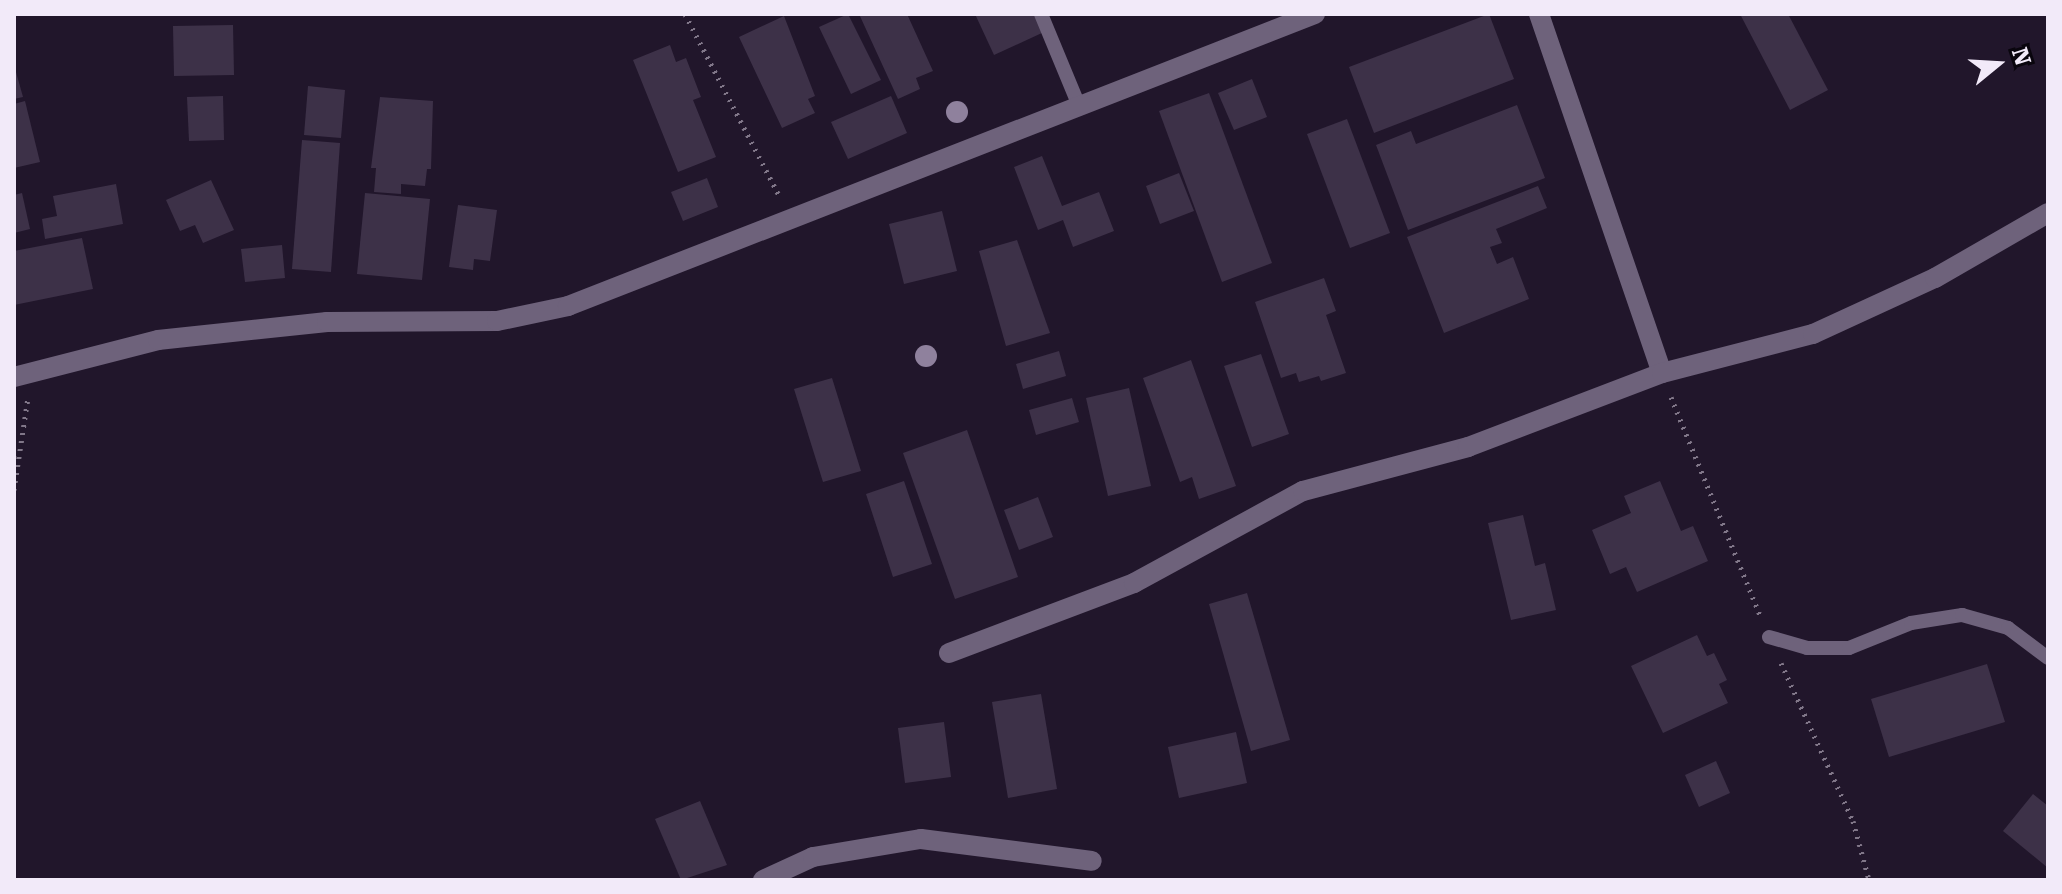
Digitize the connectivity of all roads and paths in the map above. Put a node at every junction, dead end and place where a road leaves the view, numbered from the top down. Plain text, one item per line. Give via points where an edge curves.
1 (685, 14) edge
2 (1041, 14) edge
3 (1315, 14) edge
4 (1539, 14) edge
5 (1080, 108) junction
6 (2048, 213) edge
7 (789, 220) junction
8 (1662, 373) junction
9 (23, 375) edge
10 (14, 490) edge
11 (1769, 637) dead end
12 (949, 653) dead end
13 (2048, 658) edge
14 (1092, 861) dead end
15 (763, 880) edge

1 - 7 path via 766,163
2 - 5 lane
3 - 5 street
4 - 8 street
5 - 7 street
6 - 8 street via 1935,278 1813,334
7 - 9 street via 568,306 497,321 327,322 173,338
8 - 12 street via 1468,447 1303,491 1134,583
9 - 10 path
11 - 13 lane via 1807,648 1849,648 1911,623 1962,615 2008,628
14 - 15 street via 921,839 813,857

